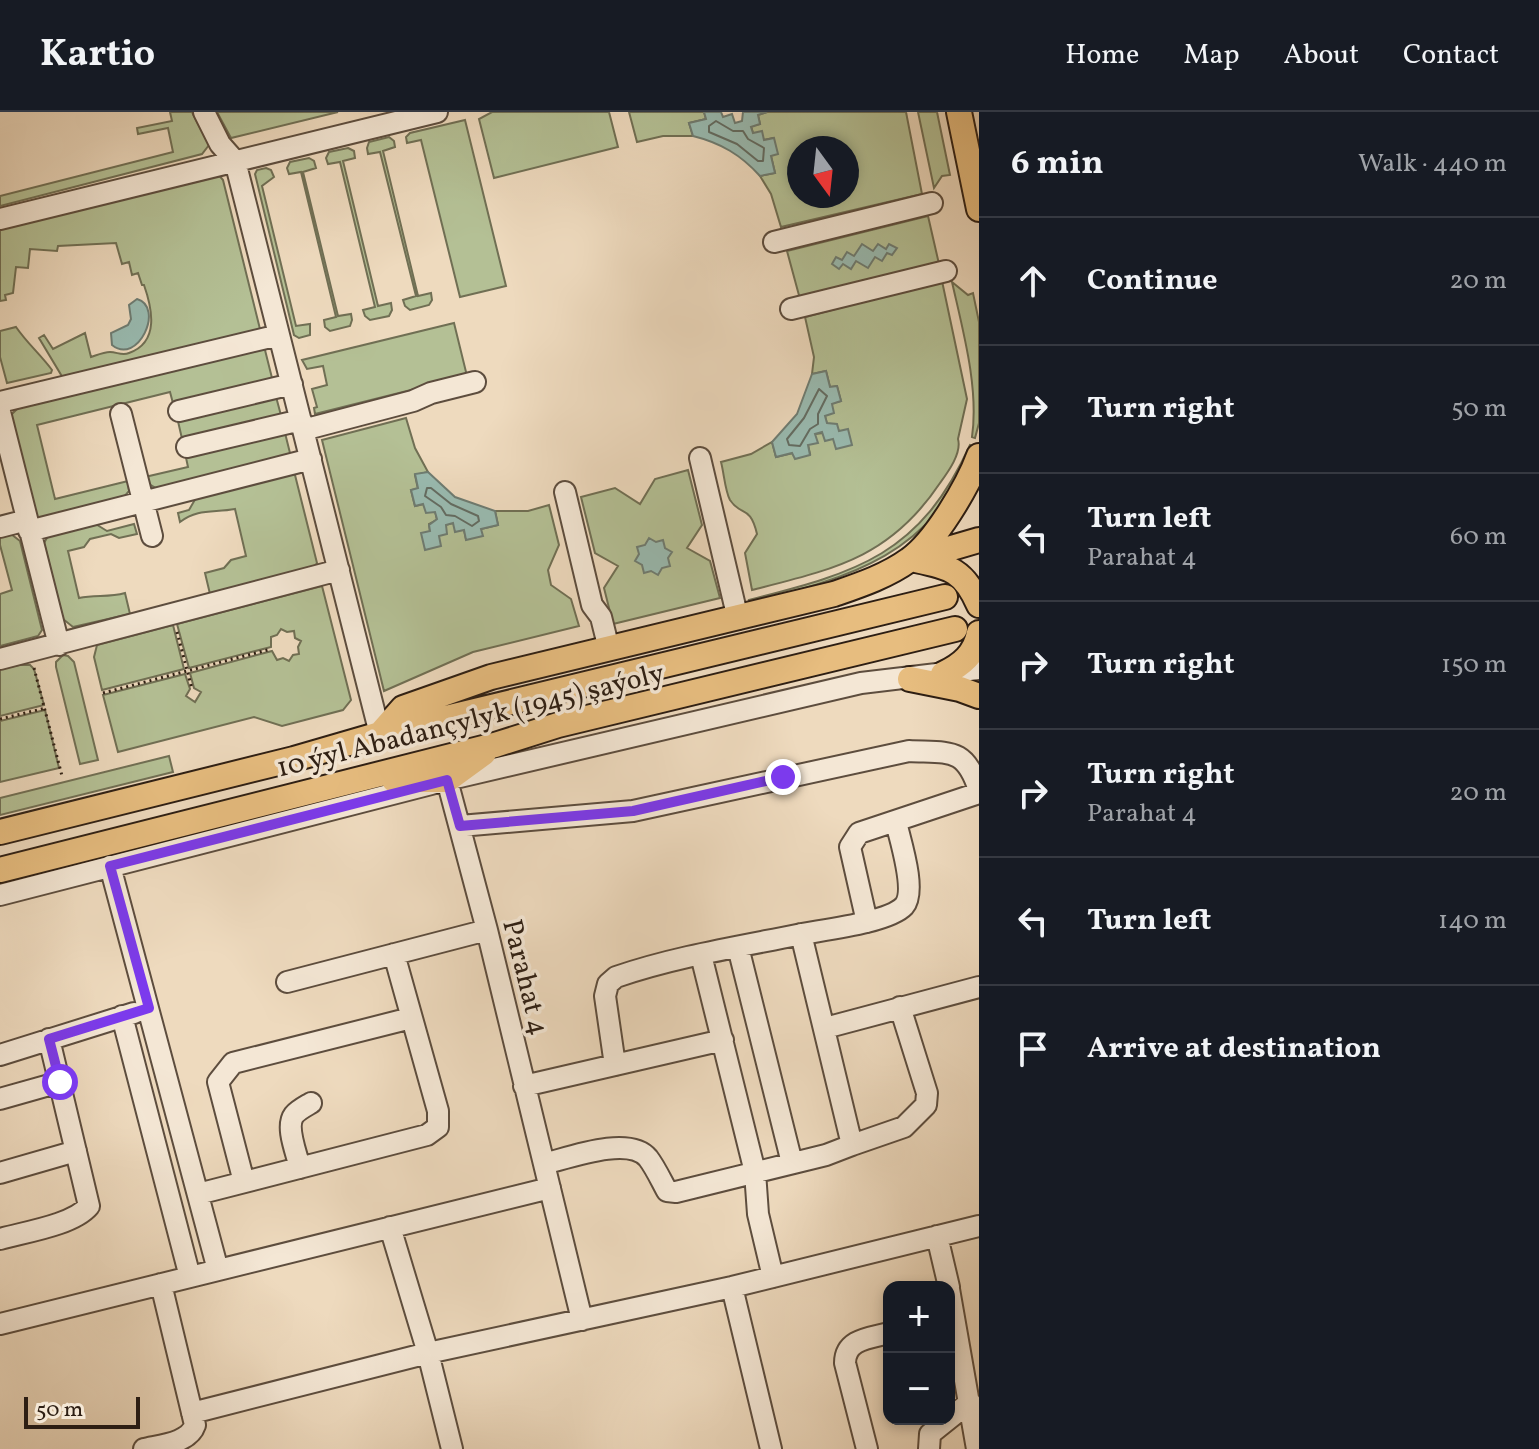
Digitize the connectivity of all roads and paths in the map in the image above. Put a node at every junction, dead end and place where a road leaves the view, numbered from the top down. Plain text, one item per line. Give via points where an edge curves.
1 (204, 112) edge
2 (959, 112) edge
3 (427, 113) edge
4 (235, 161) junction
5 (932, 203) dead end
6 (979, 209) edge
7 (0, 219) edge
8 (774, 242) dead end
9 (946, 271) dead end
10 (791, 309) dead end
11 (279, 335) junction
12 (475, 382) dead end
13 (292, 384) junction
14 (0, 402) edge
15 (179, 411) dead end
16 (0, 412) edge
17 (121, 414) dead end
18 (302, 425) junction
19 (187, 447) dead end
20 (979, 456) edge
21 (700, 458) dead end
22 (311, 459) junction
23 (565, 492) dead end
24 (144, 502) junction
25 (28, 526) junction
26 (0, 527) edge
27 (152, 536) dead end
28 (979, 540) edge
29 (911, 559) junction
30 (339, 570) junction
31 (945, 597) dead end
32 (979, 605) edge
33 (738, 619) junction
34 (175, 624) dead end
35 (967, 631) edge
36 (59, 645) junction
37 (271, 649) dead end
38 (609, 649) junction
39 (0, 659) edge
40 (30, 664) dead end
41 (979, 669) edge
42 (187, 671) junction
43 (943, 674) junction
44 (910, 679) junction
45 (192, 689) dead end
46 (103, 693) dead end
47 (979, 696) edge
48 (46, 708) junction
49 (0, 719) edge
50 (380, 734) junction
51 (495, 745) junction
52 (62, 776) dead end
53 (355, 780) junction
54 (447, 780) junction
55 (979, 792) edge
56 (896, 822) junction
57 (460, 826) junction
58 (0, 832) edge
59 (110, 866) junction
60 (0, 870) edge
61 (0, 895) edge
62 (867, 922) junction
63 (487, 930) junction
64 (801, 934) junction
65 (738, 947) junction
66 (394, 954) junction
67 (701, 955) junction
68 (287, 982) dead end
69 (979, 987) edge
70 (900, 1007) junction
71 (149, 1008) junction
72 (122, 1016) junction
73 (411, 1018) junction
74 (825, 1028) junction
75 (49, 1039) junction
76 (723, 1040) junction
77 (0, 1055) edge
78 (615, 1065) junction
79 (60, 1082) junction
80 (524, 1086) junction
81 (0, 1099) edge
82 (311, 1103) dead end
83 (852, 1145) junction
84 (76, 1151) junction
85 (792, 1163) junction
86 (544, 1164) junction
87 (300, 1168) junction
88 (755, 1172) junction
89 (0, 1173) edge
90 (244, 1182) junction
91 (550, 1188) junction
92 (198, 1194) junction
93 (979, 1226) edge
94 (390, 1227) junction
95 (937, 1236) junction
96 (0, 1239) edge
97 (218, 1270) junction
98 (190, 1277) junction
99 (773, 1277) junction
100 (947, 1281) edge
101 (161, 1284) junction
102 (732, 1287) junction
103 (582, 1320) junction
104 (0, 1324) edge
105 (955, 1332) edge
106 (883, 1334) edge
107 (428, 1353) junction
108 (970, 1402) junction
109 (192, 1413) junction
110 (144, 1449) edge
111 (452, 1449) edge
112 (771, 1449) edge
113 (867, 1449) edge
114 (929, 1449) edge
115 (977, 1449) edge

1 - 4 street
2 - 6 main road
3 - 4 street
4 - 7 street
4 - 11 street
5 - 8 street
9 - 10 street
11 - 13 street
11 - 14 street
12 - 18 street
13 - 15 street
13 - 18 street
16 - 25 street
17 - 24 street
18 - 19 street
18 - 22 street
20 - 29 main road via 953,509
21 - 33 street
22 - 24 street
22 - 30 street
23 - 38 street via 592,605 601,617
24 - 25 street
24 - 27 street
25 - 26 street
25 - 36 street
28 - 29 main road
29 - 32 main road via 950,568
29 - 33 main road via 834,594
30 - 36 street
30 - 50 street
31 - 50 main road, 10 ýyl Abadançylyk (1945) şaýoly
33 - 38 main road
34 - 42 path
35 - 43 main road via 977,645 961,665
35 - 51 main road, 10 ýyl Abadançylyk (1945) şaýoly via 558,725
36 - 39 street
37 - 42 path
38 - 50 main road via 491,677 403,708
40 - 48 path
41 - 43 street
42 - 45 path
42 - 46 path
43 - 44 street
44 - 47 main road
44 - 54 street via 861,683
48 - 49 path
48 - 52 path
50 - 58 main road, 10 ýyl Abadançylyk (1945) şaýoly
51 - 53 main road, 10 ýyl Abadançylyk (1945) şaýoly
51 - 54 main road
53 - 54 main road
53 - 60 main road, 10 ýyl Abadançylyk (1945) şaýoly
54 - 57 street, Parahat 4
54 - 59 street
55 - 56 street
55 - 57 street via 972,768 955,754 909,751 633,811
56 - 62 street via 908,898 897,911
56 - 62 street via 859,833 851,841
57 - 63 street, Parahat 4
59 - 61 street
59 - 71 street
62 - 64 street
63 - 66 street
63 - 80 street, Parahat 4
64 - 65 street
64 - 74 street
65 - 67 street
65 - 85 street
66 - 68 street
66 - 73 street
67 - 76 street
67 - 78 street via 637,970 608,984 605,996
69 - 70 street
70 - 74 street
70 - 83 street via 927,1093 926,1105 904,1127
71 - 72 street
71 - 92 street
72 - 75 street
72 - 98 street
73 - 87 street via 438,1127 427,1135
73 - 90 street via 233,1063 218,1082
74 - 83 street
75 - 77 street
75 - 79 street
76 - 78 street
76 - 88 street
78 - 80 street
79 - 81 street
79 - 84 street
80 - 86 street, Parahat 4
82 - 87 street via 292,1122
83 - 85 street
84 - 89 street
84 - 96 street via 89,1206 82,1214
85 - 88 street
86 - 88 street via 631,1147 648,1158 667,1191 676,1192
86 - 91 street, Parahat 4
87 - 90 street
88 - 99 street via 758,1214
90 - 92 street
91 - 94 street
91 - 103 street, Parahat 4
92 - 97 street
93 - 95 street
94 - 97 street
94 - 107 street
95 - 99 street
95 - 100 street
97 - 98 street
98 - 101 street
99 - 102 street
101 - 104 street
101 - 109 street
102 - 103 street
102 - 112 street
103 - 107 street
105 - 108 street
106 - 113 street via 864,1339 845,1353
107 - 109 street
107 - 111 street
108 - 114 street via 930,1434
108 - 115 street
109 - 110 street via 195,1425 190,1435

